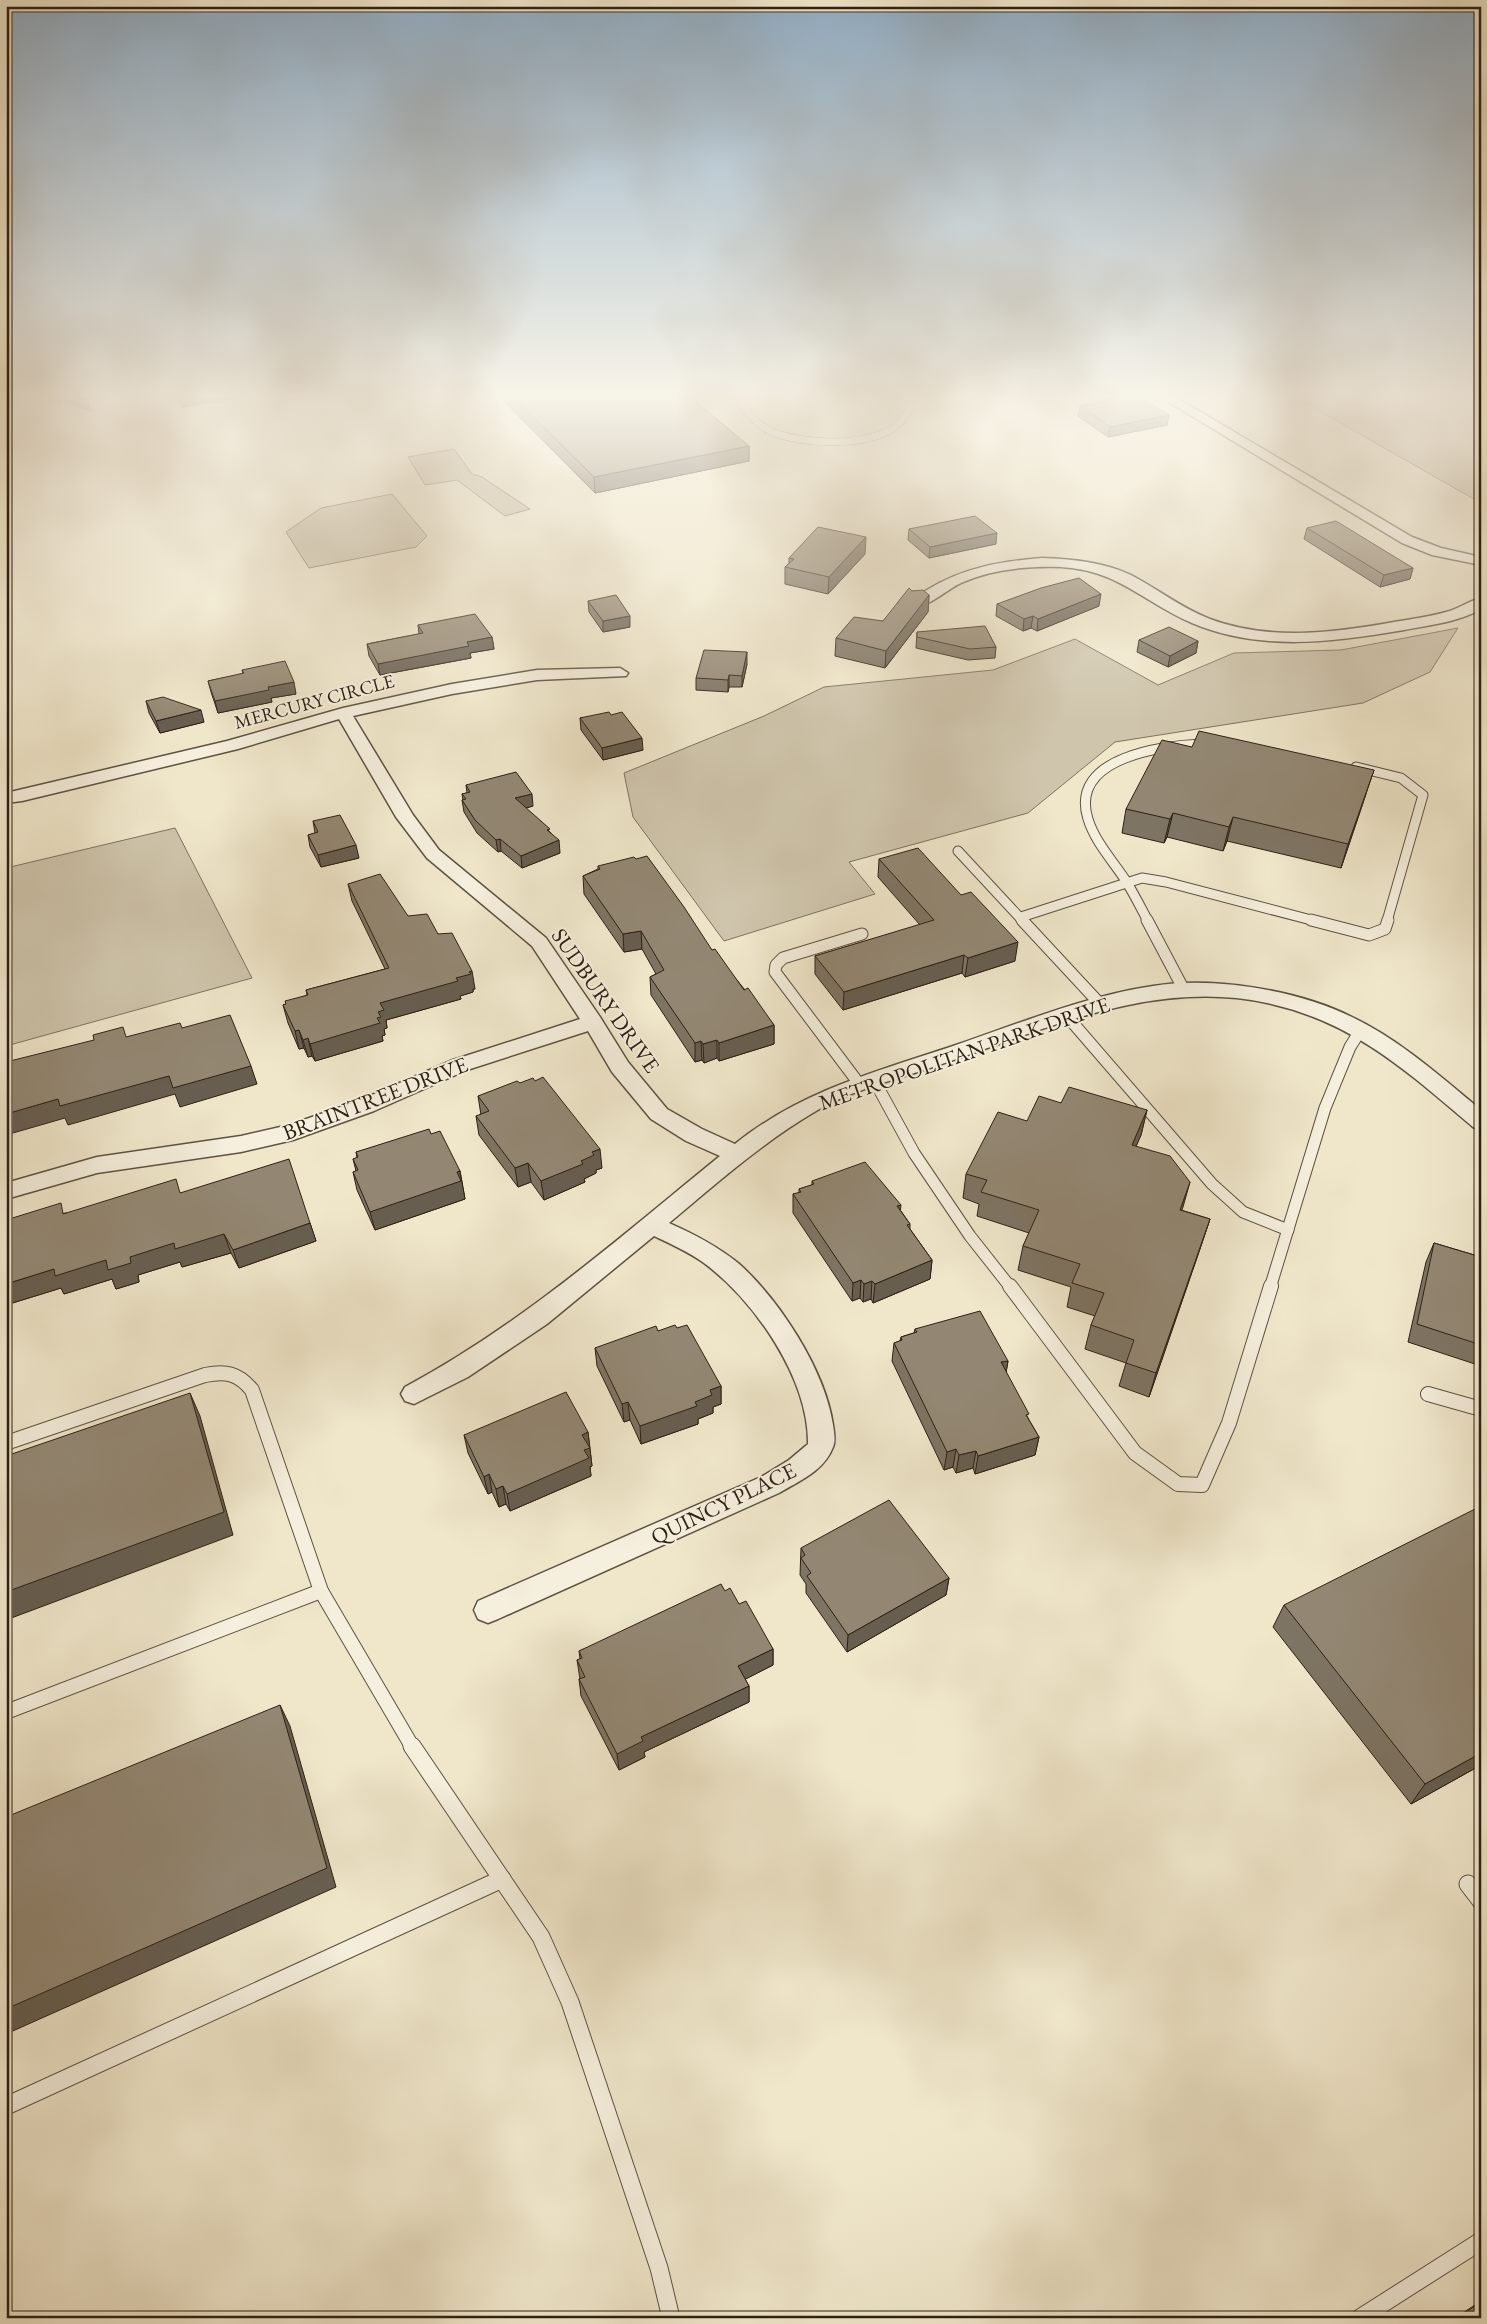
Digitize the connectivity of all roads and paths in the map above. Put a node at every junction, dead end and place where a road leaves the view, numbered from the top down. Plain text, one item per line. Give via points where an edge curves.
1 (1346, 503) edge
2 (1481, 561) edge
3 (1481, 602) edge
4 (916, 603) edge
5 (620, 673) dead end
6 (343, 713) junction
7 (1219, 745) edge
8 (1344, 766) edge
9 (14, 797) edge
10 (958, 851) dead end
11 (1127, 884) junction
12 (1021, 917) junction
13 (862, 934) dead end
14 (1184, 990) junction
15 (1101, 1005) junction
16 (1066, 1015) junction
17 (593, 1022) junction
18 (1360, 1030) junction
19 (867, 1083) junction
20 (1479, 1117) edge
21 (737, 1154) junction
22 (6, 1191) edge
23 (653, 1225) junction
24 (1288, 1230) junction
25 (414, 1394) dead end
26 (1428, 1394) dead end
27 (1481, 1409) edge
28 (6, 1443) edge
29 (321, 1591) junction
30 (488, 1610) dead end
31 (6, 1712) edge
32 (502, 1879) junction
33 (1468, 1884) dead end
34 (1481, 1901) edge
35 (6, 2106) edge
36 (1481, 2241) edge
37 (671, 2318) edge
38 (1360, 2318) edge

1 - 2 street via 1407,540 1438,552
3 - 4 street via 1445,616 1352,635 1308,639 1263,636 1199,620 1170,607 1118,575 1100,569 1058,564 1011,566 964,576
5 - 6 street, MERCURY CIRCLE via 563,673 508,679
6 - 9 street, MERCURY CIRCLE via 232,745
6 - 17 street, SUDBURY DRIVE via 405,817 433,854 539,942
7 - 11 lane via 1147,751 1122,758 1092,780 1086,796 1086,812 1096,836
8 - 11 lane via 1383,772 1412,783 1423,794 1385,929 1369,935 1166,882 1142,878
10 - 12 lane
11 - 12 lane
11 - 14 lane
12 - 15 lane
13 - 19 lane via 783,958 776,965 775,972
14 - 15 street, METROPOLITAN PARK DRIVE via 1153,992
14 - 18 street, METROPOLITAN PARK DRIVE via 1206,989 1268,996 1328,1014
15 - 16 street, METROPOLITAN PARK DRIVE
16 - 19 street, METROPOLITAN PARK DRIVE
16 - 24 lane via 1212,1184 1243,1212
17 - 21 street, SUDBURY DRIVE via 620,1067 659,1114 694,1135
17 - 22 street, BRAINTREE DRIVE via 460,1065 366,1106 293,1132 242,1144 97,1165
18 - 20 street, METROPOLITAN PARK DRIVE via 1405,1058
18 - 24 lane via 1325,1108
19 - 21 street, METROPOLITAN PARK DRIVE via 811,1104
19 - 24 lane via 970,1236 1039,1322 1135,1454 1178,1484 1202,1485 1229,1423
21 - 23 street, METROPOLITAN PARK DRIVE
23 - 25 street, METROPOLITAN PARK DRIVE via 538,1317 459,1370
23 - 30 street, QUINCY PLACE via 713,1257 736,1276 779,1329 808,1382 821,1420 821,1446 812,1458 770,1485
26 - 27 lane
28 - 29 lane via 205,1374 224,1372 242,1376 252,1390
29 - 31 lane
29 - 32 lane via 398,1726
32 - 35 lane
32 - 37 lane via 541,1936 570,2002 659,2268
33 - 34 lane
36 - 38 lane

